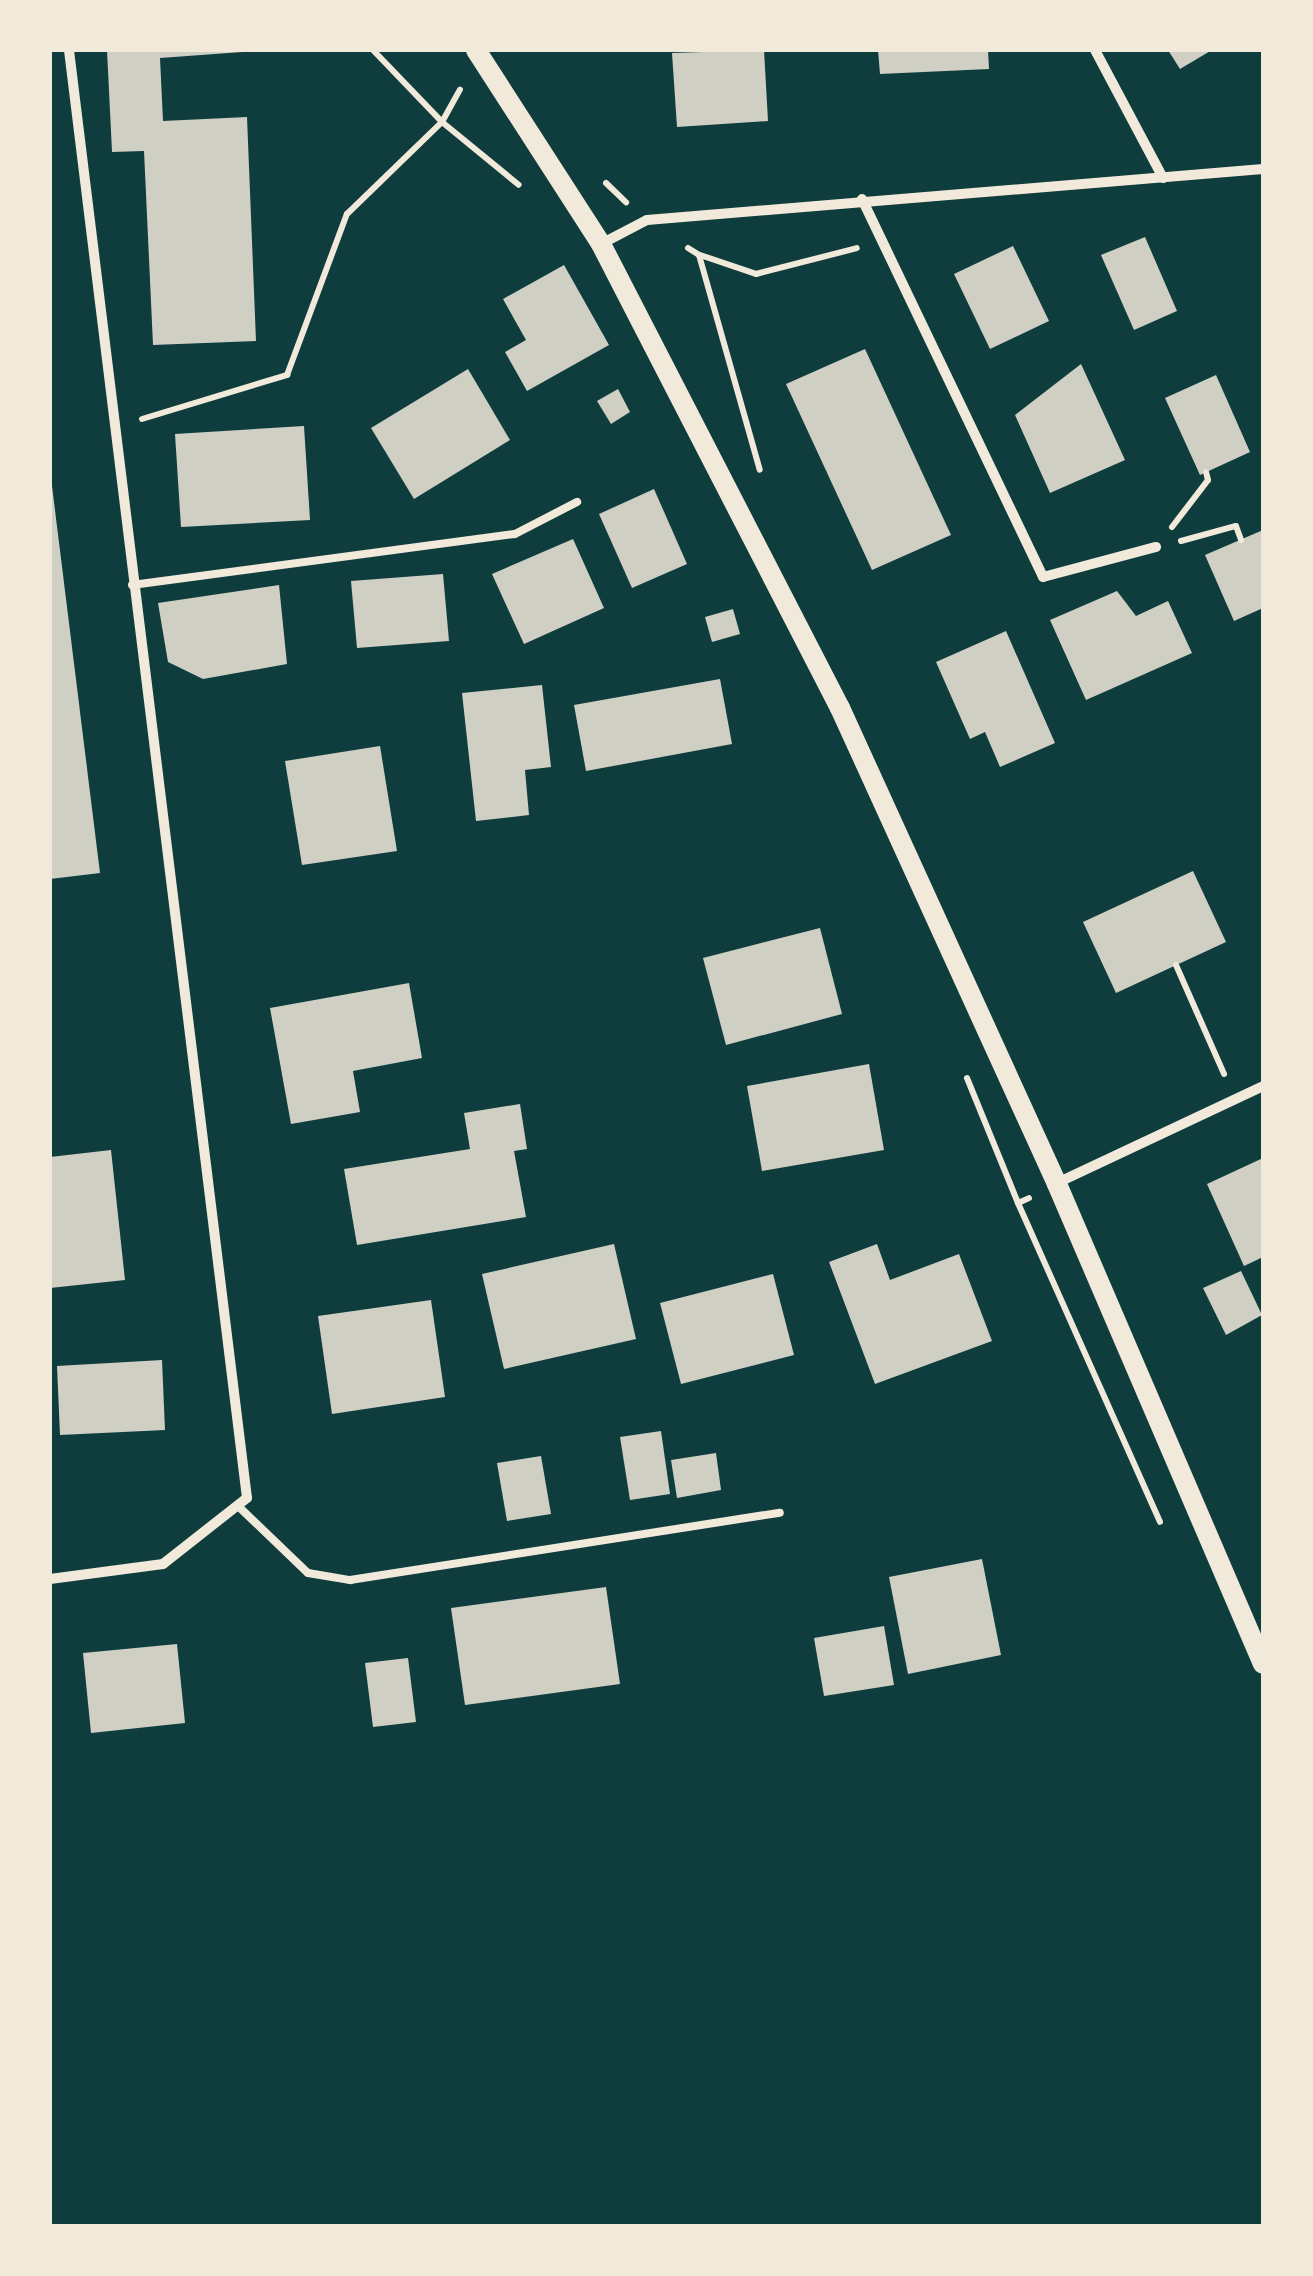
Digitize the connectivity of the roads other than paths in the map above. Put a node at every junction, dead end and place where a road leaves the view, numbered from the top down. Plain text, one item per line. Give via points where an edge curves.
1 (69, 50) edge
2 (1095, 50) edge
3 (478, 52) edge
4 (1263, 168) edge
5 (1163, 178) junction
6 (862, 199) junction
7 (600, 244) junction
8 (577, 502) dead end
9 (1156, 548) road end
10 (132, 585) junction
11 (1263, 1086) edge
12 (1056, 1184) junction
13 (237, 1506) junction
14 (780, 1513) dead end
15 (50, 1579) edge
16 (1263, 1664) edge

1 - 10 street
2 - 5 street
3 - 7 main road
4 - 5 street
5 - 6 street
6 - 7 street via 647,220
6 - 9 street via 1043,578
7 - 12 main road via 840,708
8 - 10 lane via 515,534
10 - 13 street via 247,1498
11 - 12 street
12 - 16 main road
13 - 14 lane via 308,1572 350,1580
13 - 15 street via 163,1564

